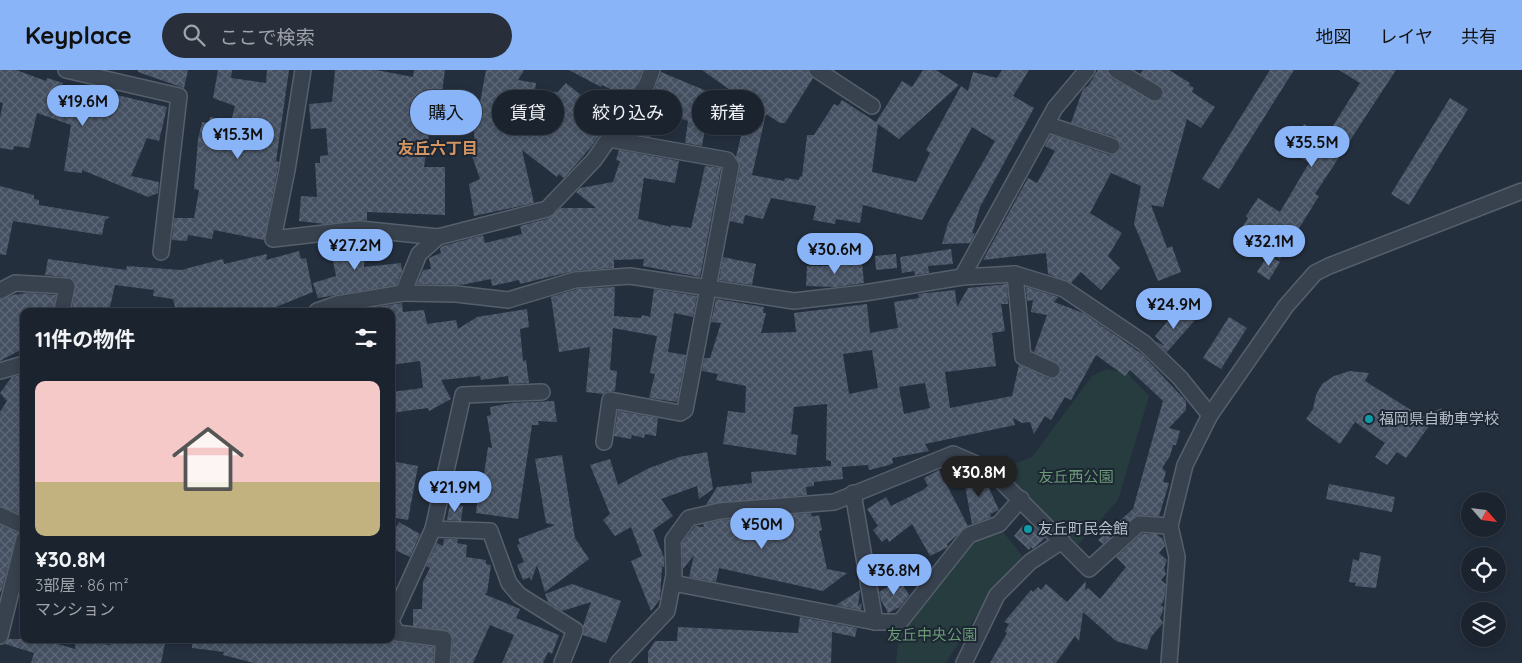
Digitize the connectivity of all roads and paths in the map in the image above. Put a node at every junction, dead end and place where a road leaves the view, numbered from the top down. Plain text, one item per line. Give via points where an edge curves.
1 (66, 70) edge
2 (303, 70) edge
3 (652, 70) edge
4 (817, 70) edge
5 (1087, 70) edge
6 (1116, 70) edge
7 (1155, 93) dead end
8 (872, 106) dead end
9 (1046, 124) junction
10 (609, 140) junction
11 (1112, 146) dead end
12 (1522, 191) edge
13 (438, 238) junction
14 (161, 252) dead end
15 (1015, 274) junction
16 (962, 277) junction
17 (709, 287) junction
18 (0, 291) edge
19 (403, 293) junction
20 (376, 304) edge
21 (62, 308) edge
22 (326, 308) edge
23 (20, 365) edge
24 (1052, 370) dead end
25 (0, 371) edge
26 (542, 392) dead end
27 (1210, 415) junction
28 (604, 442) dead end
29 (853, 493) junction
30 (1020, 499) junction
31 (0, 515) edge
32 (20, 524) edge
33 (1170, 526) junction
34 (433, 529) junction
35 (1062, 541) junction
36 (20, 555) edge
37 (672, 583) junction
38 (395, 613) edge
39 (875, 622) junction
40 (395, 629) edge
41 (0, 636) edge
42 (442, 663) edge
43 (562, 663) edge
44 (618, 663) edge
45 (964, 663) edge
46 (1169, 663) edge

1 - 14 street via 179,96
2 - 13 street via 273,239 360,229
3 - 10 street via 647,84
4 - 8 street
5 - 9 street via 1055,108
6 - 7 street
9 - 11 street
9 - 16 street
10 - 13 street via 547,209
10 - 17 street via 731,163
12 - 27 street via 1314,273 1286,306
13 - 19 street via 419,254
15 - 16 street
15 - 24 street via 1023,357
15 - 27 street via 1064,289 1144,343 1180,378
16 - 17 street via 794,301
17 - 19 street via 630,276 575,280 508,300 456,294
17 - 28 street via 685,410 680,413 610,400
18 - 21 street via 15,283 66,286
19 - 20 street
20 - 22 street via 337,304
23 - 25 street
26 - 34 street via 463,395
27 - 33 street via 1185,465
29 - 30 street via 953,454 990,470
29 - 37 street via 834,502 720,511 689,518 673,540
29 - 39 street
30 - 35 street
30 - 39 street via 999,524 969,535 900,622
31 - 32 street
33 - 35 street via 1139,524 1089,569
33 - 46 street via 1177,557
34 - 38 street
34 - 43 street via 490,531 509,583 519,595 574,630
35 - 45 street via 1030,562 997,595
36 - 41 street
37 - 39 street
37 - 44 street via 667,611
40 - 42 street via 397,633 444,639

